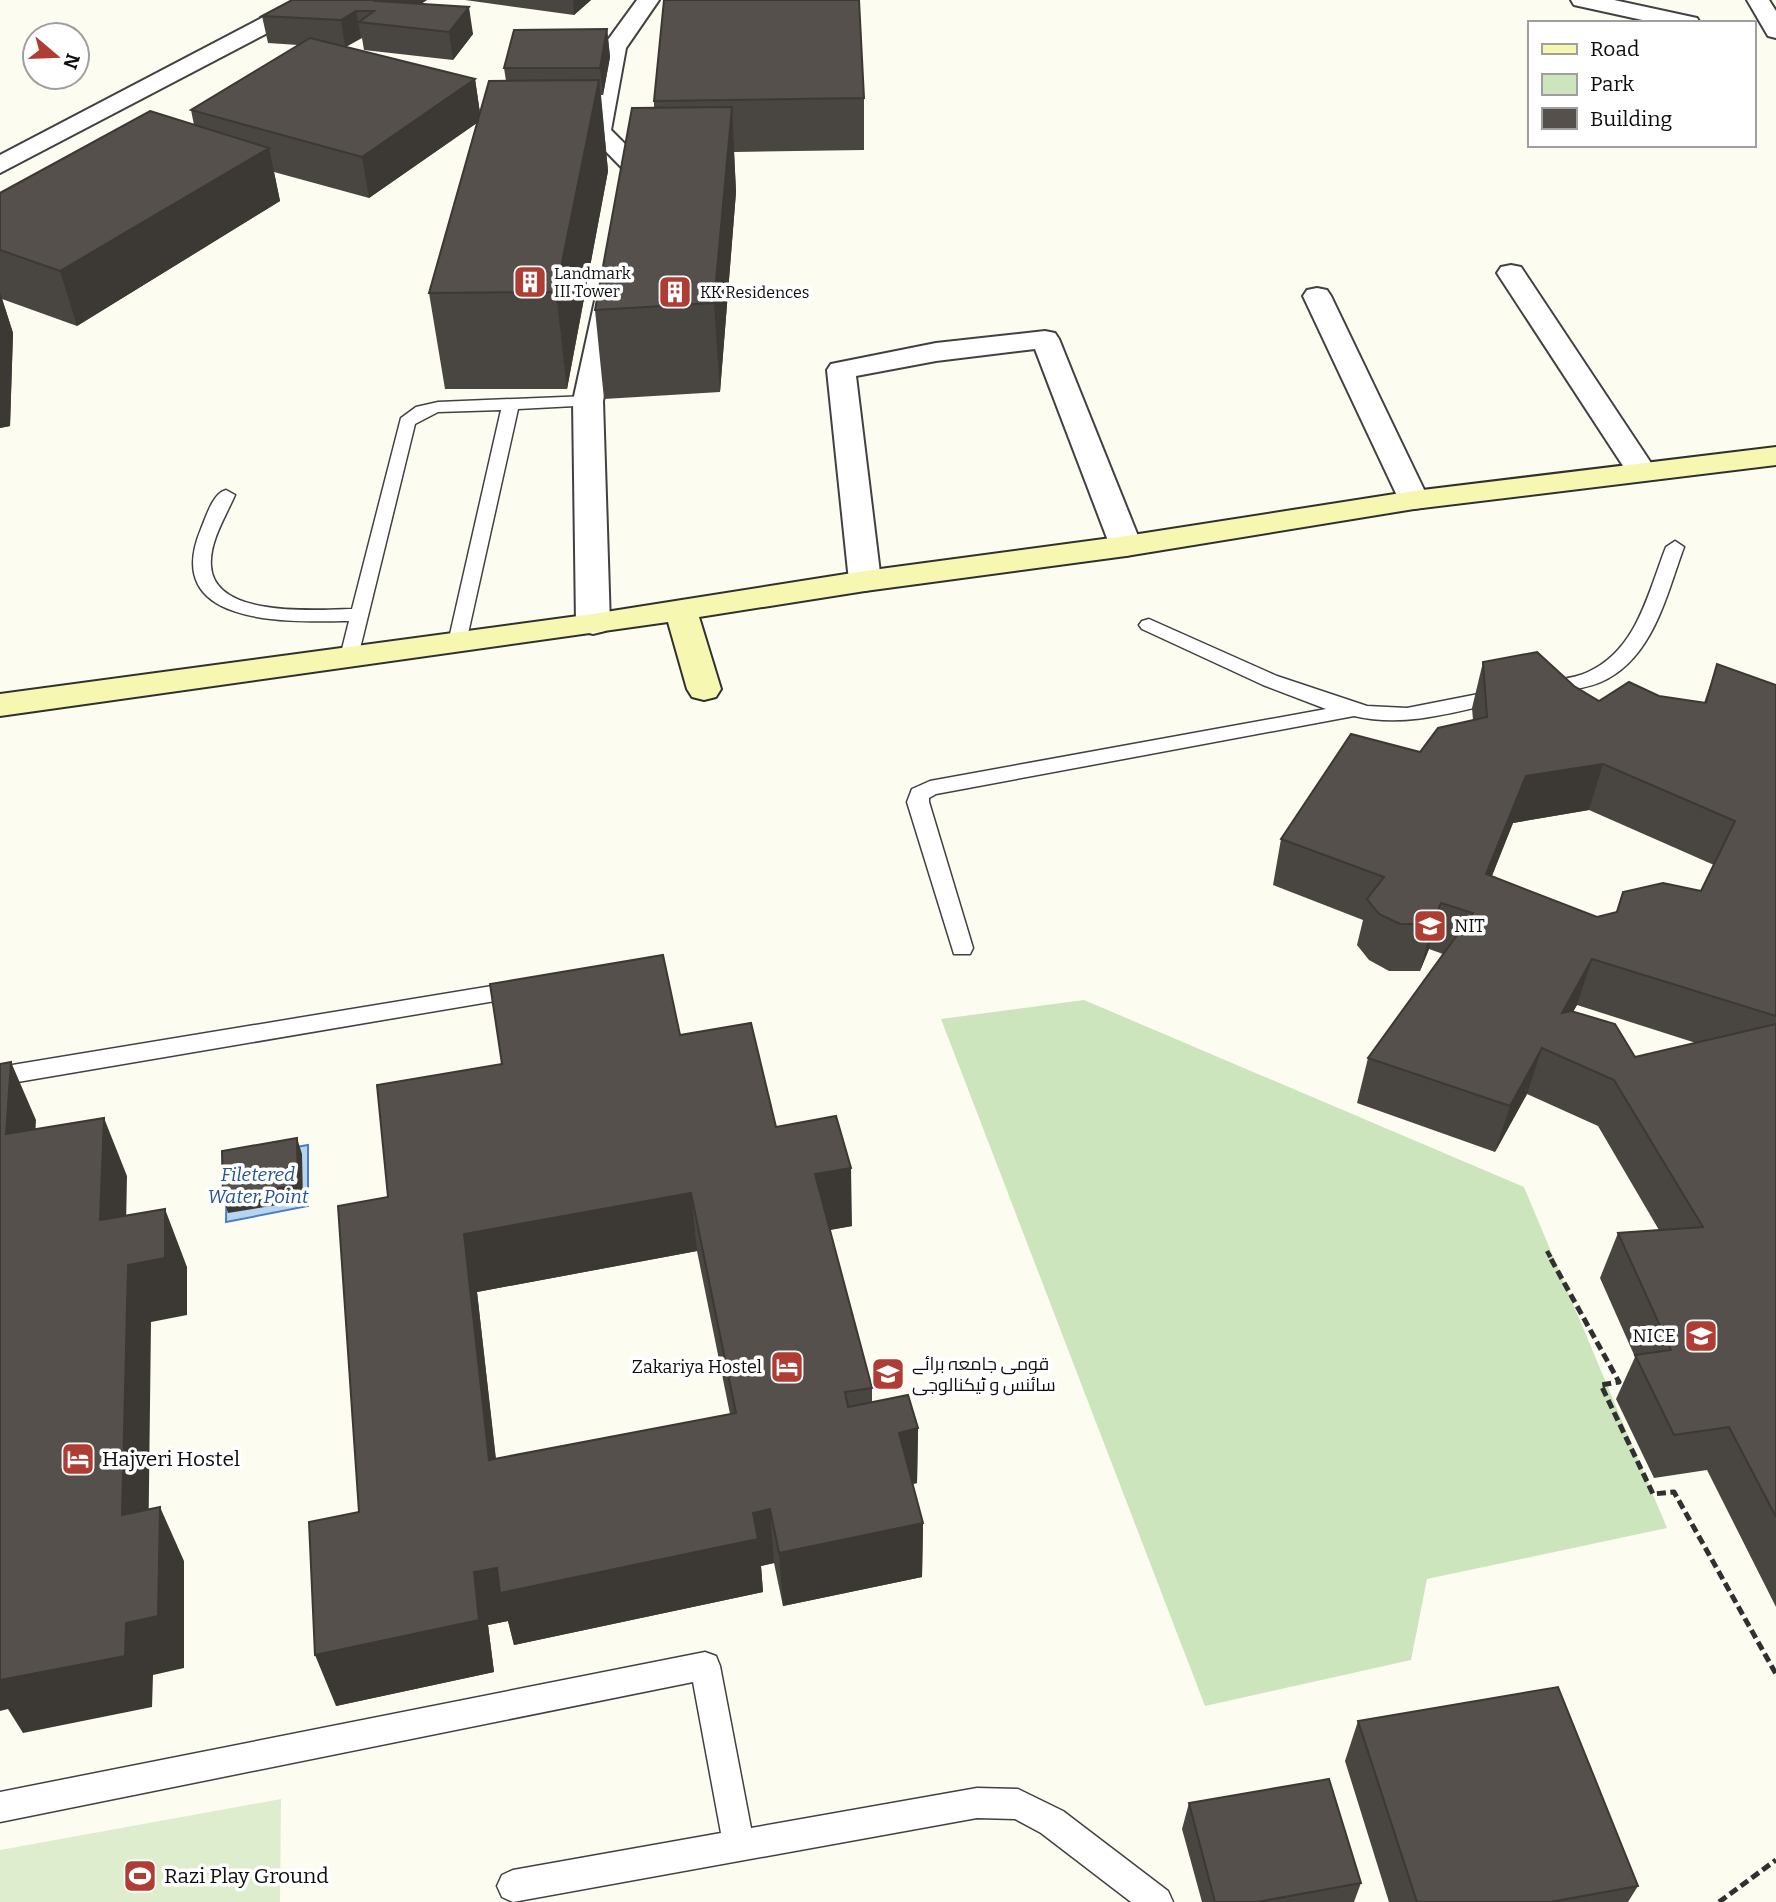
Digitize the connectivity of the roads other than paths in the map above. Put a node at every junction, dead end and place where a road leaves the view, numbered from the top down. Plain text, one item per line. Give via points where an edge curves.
1 (313, 0) edge
2 (648, 0) edge
3 (1582, 0) edge
4 (1758, 0) edge
5 (1680, 21) edge
6 (1776, 31) edge
7 (1755, 36) edge
8 (1776, 41) edge
9 (0, 165) edge
10 (626, 223) edge
11 (617, 264) edge
12 (1511, 272) dead end
13 (1317, 296) dead end
14 (588, 401) junction
15 (510, 405) junction
16 (1776, 456) edge
17 (1642, 472) junction
18 (226, 495) dead end
19 (1414, 500) junction
20 (1126, 546) junction
21 (1675, 547) dead end
22 (865, 581) junction
23 (681, 611) junction
24 (360, 615) junction
25 (593, 624) junction
26 (1149, 625) dead end
27 (458, 643) junction
28 (350, 657) junction
29 (704, 689) dead end
30 (0, 705) edge
31 (1356, 710) junction
32 (962, 948) dead end
33 (545, 985) edge
34 (0, 1076) edge
35 (0, 1807) edge
36 (738, 1847) junction
37 (513, 1886) dead end
38 (1157, 1902) edge

1 - 9 street
2 - 10 street via 614,48 598,131 637,169
3 - 5 street
4 - 6 street
7 - 8 street
11 - 14 street
12 - 17 street
13 - 19 street
14 - 15 lane
14 - 25 street
15 - 24 lane via 438,407 407,422
15 - 27 lane
16 - 17 main road
17 - 19 main road
18 - 24 lane via 201,568 210,589 228,601 273,615
19 - 20 main road
20 - 22 main road
20 - 22 street via 1045,340 936,352 841,370
21 - 31 lane via 1636,645 1621,664 1593,678 1394,715
22 - 23 main road
23 - 25 main road
23 - 29 main road
24 - 28 lane
25 - 27 main road
26 - 31 lane via 1320,700
27 - 28 main road
28 - 30 main road
31 - 32 lane via 930,788 919,794
33 - 34 lane
35 - 36 lane via 705,1666
36 - 37 lane
36 - 38 lane via 977,1803 1018,1804 1052,1822

